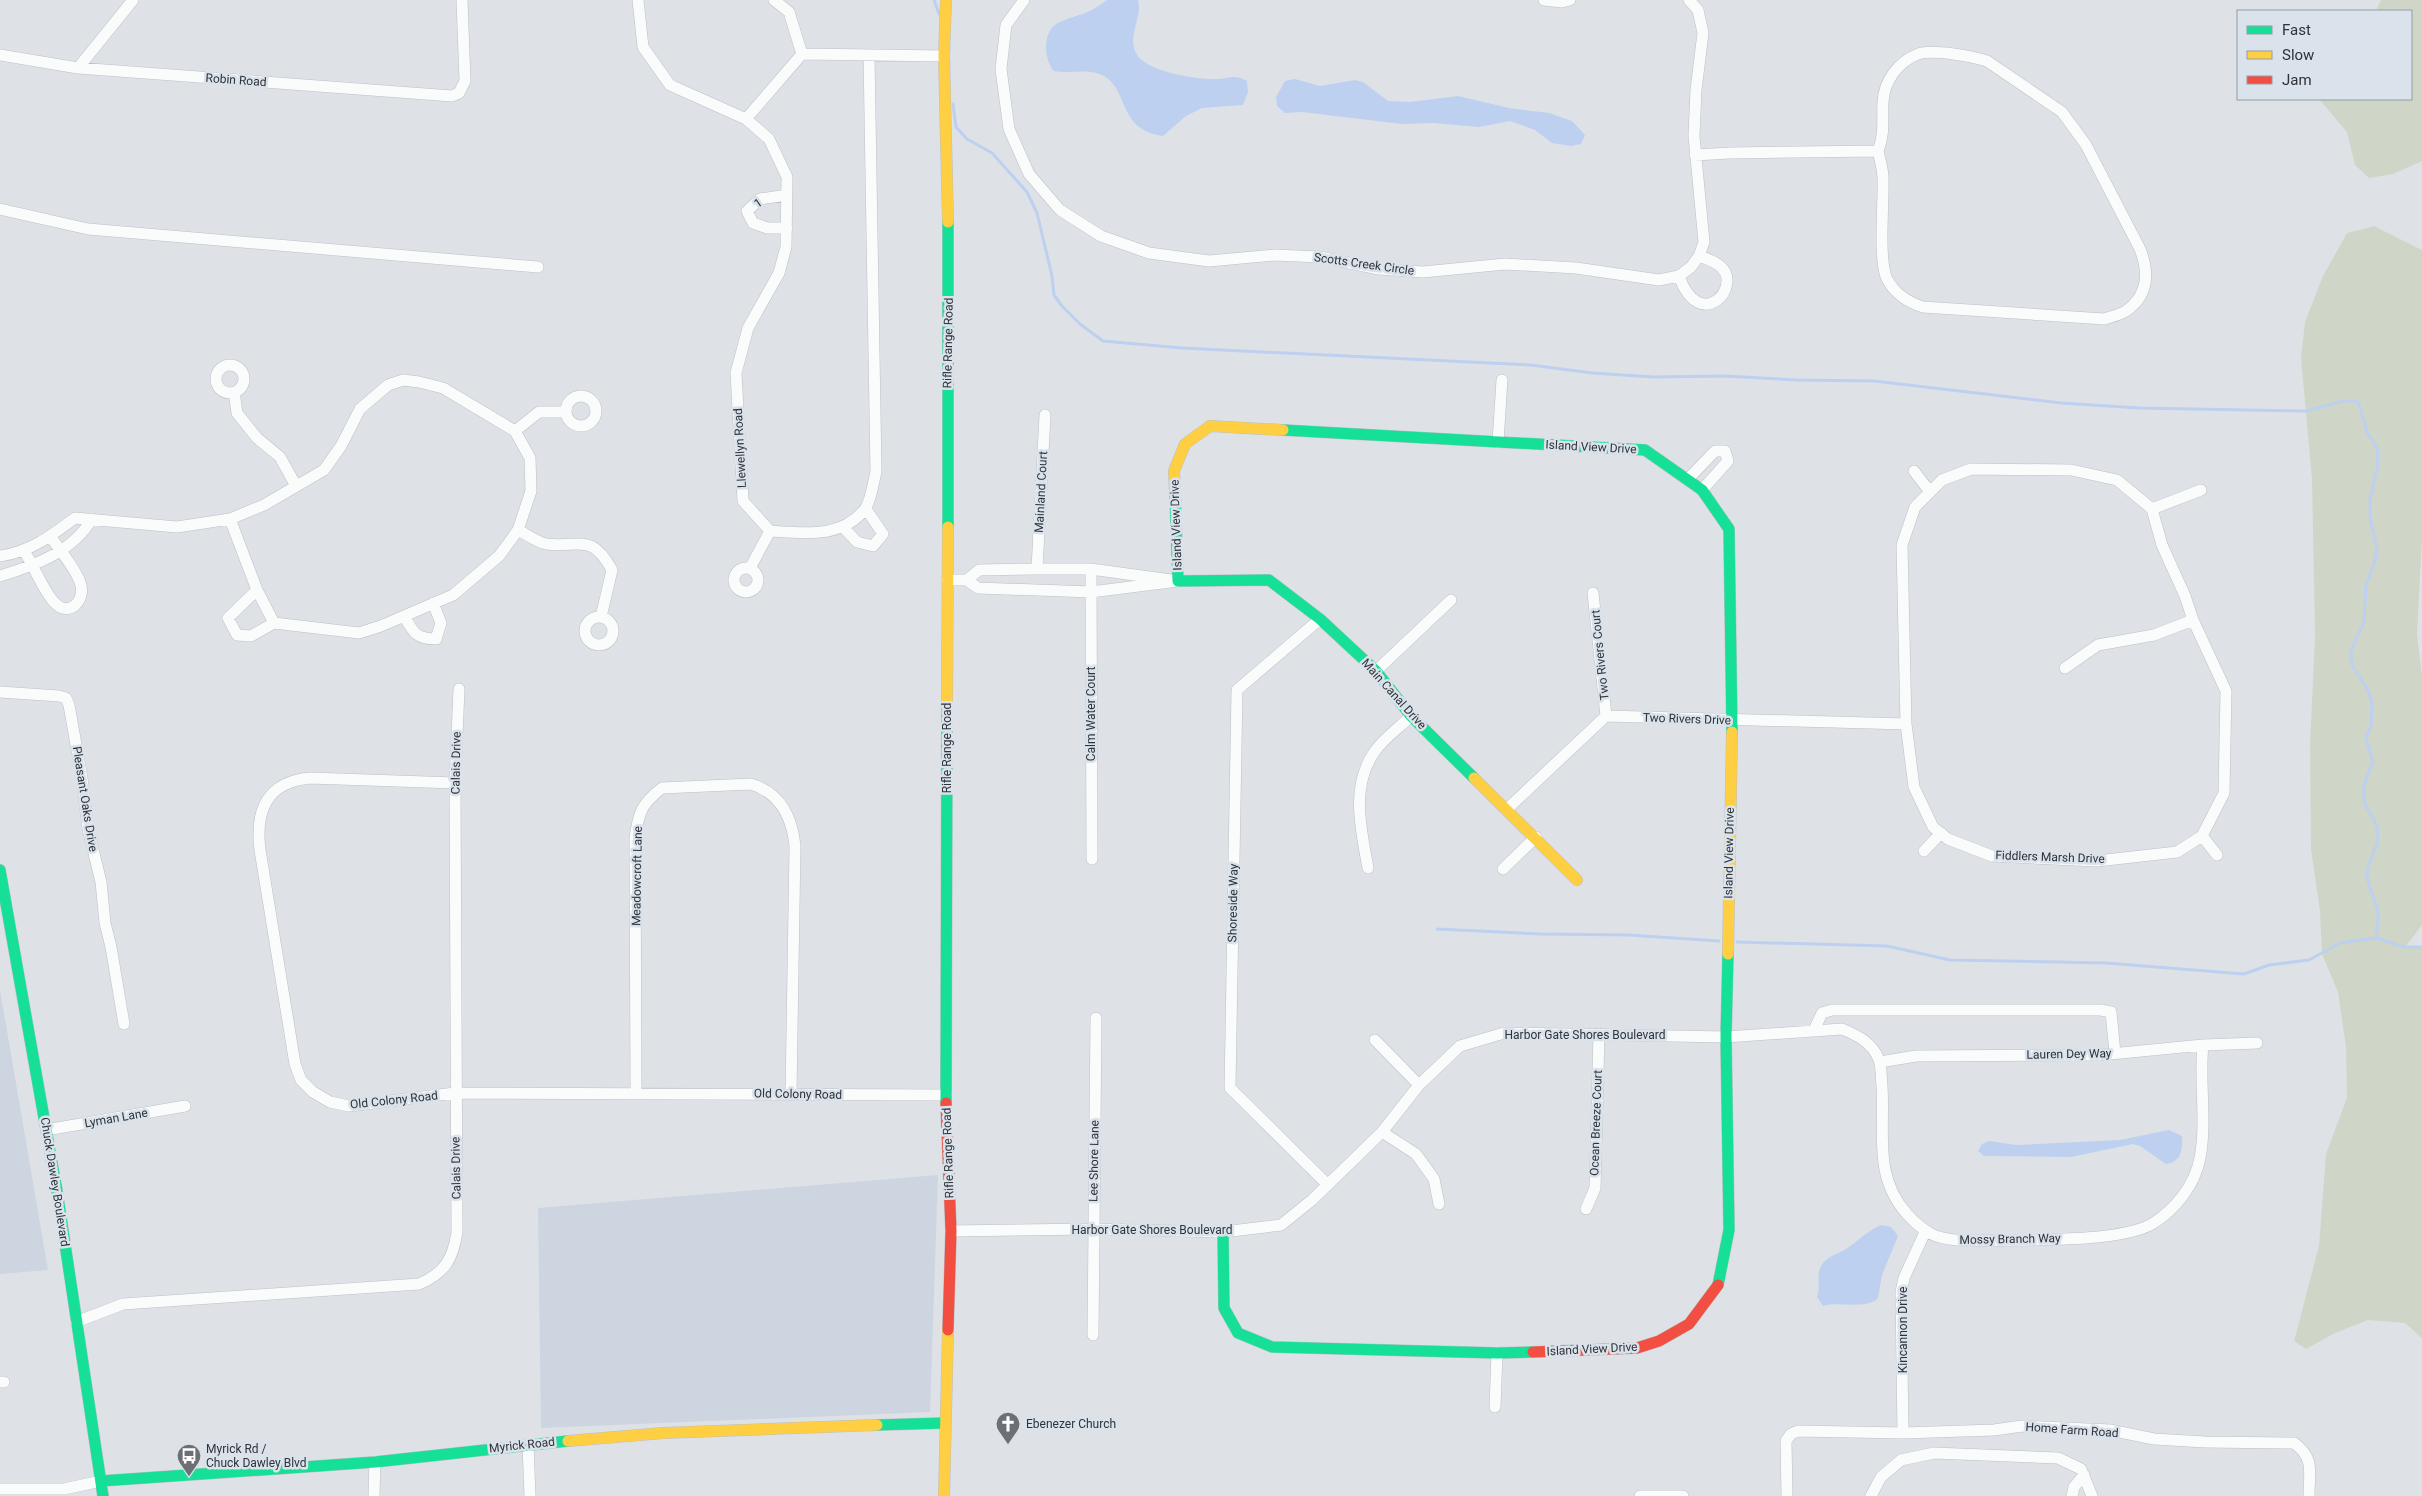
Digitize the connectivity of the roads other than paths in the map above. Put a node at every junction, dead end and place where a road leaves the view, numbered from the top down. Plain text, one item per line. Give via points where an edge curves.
1 (133, 0) edge
2 (462, 0) edge
3 (638, 0) edge
4 (774, 0) edge
5 (946, 0) edge
6 (1024, 0) edge
7 (1544, 0) edge
8 (1570, 0) edge
9 (1689, 0) edge
10 (802, 54) junction
11 (0, 55) edge
12 (869, 55) junction
13 (944, 56) junction
14 (78, 68) junction
15 (746, 119) junction
16 (1878, 151) junction
17 (1694, 155) junction
18 (787, 195) junction
19 (0, 209) edge
20 (787, 228) junction
21 (1700, 256) junction
22 (538, 267) dead end
23 (1679, 276) junction
24 (1502, 380) dead end
25 (234, 392) dead end
26 (566, 412) dead end
27 (1045, 415) dead end
28 (515, 432) junction
29 (1498, 442) junction
30 (1914, 470) dead end
31 (1688, 479) junction
32 (296, 486) junction
33 (1702, 490) junction
34 (2200, 490) dead end
35 (1930, 492) junction
36 (866, 509) junction
37 (2152, 509) junction
38 (92, 518) junction
39 (230, 520) junction
40 (843, 527) junction
41 (518, 530) junction
42 (770, 531) junction
43 (51, 537) junction
44 (24, 551) junction
45 (60, 551) junction
46 (0, 556) edge
47 (34, 566) junction
48 (750, 568) dead end
49 (1036, 569) junction
50 (1091, 569) junction
51 (0, 576) edge
52 (947, 580) junction
53 (967, 580) junction
54 (1178, 581) junction
55 (256, 590) junction
56 (1091, 592) junction
57 (1593, 594) dead end
58 (1451, 600) dead end
59 (433, 603) junction
60 (404, 616) junction
61 (601, 617) dead end
62 (1320, 619) junction
63 (2192, 620) junction
64 (274, 623) junction
65 (2066, 668) dead end
66 (1376, 671) junction
67 (459, 689) dead end
68 (0, 692) edge
69 (1412, 716) junction
70 (1606, 716) junction
71 (1732, 720) junction
72 (1906, 724) junction
73 (455, 783) junction
74 (1506, 810) junction
75 (1941, 833) junction
76 (2202, 836) junction
77 (1536, 837) junction
78 (1924, 851) dead end
79 (2217, 855) dead end
80 (1092, 859) dead end
81 (1368, 868) dead end
82 (1504, 869) dead end
83 (0, 870) edge
84 (1577, 880) dead end
85 (4, 909) edge
86 (1096, 1018) dead end
87 (124, 1024) dead end
88 (1814, 1030) junction
89 (1599, 1034) junction
90 (1726, 1037) junction
91 (1375, 1040) dead end
92 (2257, 1043) dead end
93 (2202, 1045) junction
94 (2115, 1053) junction
95 (1880, 1062) junction
96 (1420, 1085) junction
97 (636, 1092) junction
98 (455, 1093) junction
99 (790, 1094) junction
100 (946, 1095) junction
101 (185, 1106) dead end
102 (46, 1130) junction
103 (1382, 1132) junction
104 (1327, 1184) junction
105 (1439, 1204) dead end
106 (1586, 1209) dead end
107 (1093, 1229) junction
108 (951, 1231) junction
109 (1223, 1232) junction
110 (1925, 1232) junction
111 (76, 1322) junction
112 (1093, 1335) dead end
113 (1497, 1353) junction
114 (1495, 1407) dead end
115 (945, 1423) junction
116 (1903, 1433) junction
117 (528, 1444) junction
118 (375, 1462) junction
119 (2084, 1475) junction
120 (100, 1481) junction
121 (0, 1489) edge
122 (103, 1496) edge
123 (374, 1496) edge
124 (530, 1496) edge
125 (944, 1496) edge
126 (1640, 1496) edge
127 (1683, 1496) edge
128 (1787, 1496) edge
129 (1871, 1496) edge
130 (2072, 1496) edge
131 (2092, 1496) edge
132 (2309, 1496) edge

1 - 14 street
2 - 14 street, Robin Road via 465,81 459,93 449,96
3 - 15 street, Llewellyn Road via 644,47 670,84
4 - 10 street via 789,12
5 - 13 street, Rifle Range Road
6 - 23 street, Scotts Creek Circle via 1006,25 1001,69 1009,129 1029,174 1060,210 1101,236 1149,253 1209,261 1275,254 1423,272 1505,264 1576,268 1659,280
7 - 8 street
9 - 17 street via 1698,10 1703,32 1696,90
10 - 12 street
10 - 15 street
11 - 14 street, Robin Road
12 - 13 street
12 - 36 street via 876,472
13 - 52 street, Rifle Range Road via 949,255
15 - 18 street, Llewellyn Road via 769,139 787,177
16 - 16 street via 1883,140 1886,83 1904,63 1918,54 1931,53 1986,61 2062,112 2071,123 2086,145 2140,249 2147,266 2143,290 2125,312 2104,319 1923,307 1910,303 1895,292 1886,278 1883,175
16 - 17 street
17 - 21 street via 1704,242
18 - 20 street, Llewellyn Road
18 - 20 street, 1 via 760,199 747,211 753,223 767,228
19 - 22 street via 88,229
20 - 42 street, Llewellyn Road via 779,273 748,328 736,373 743,501
21 - 23 street
21 - 23 street via 1714,261 1724,271 1727,284 1720,299 1710,304 1692,300
24 - 29 street
25 - 32 street via 237,414 257,438 280,457
26 - 28 street via 539,412
27 - 49 street, Mainland Court
28 - 32 street via 443,388 403,380 388,385 360,409 324,470
28 - 41 street via 530,458 531,490
29 - 31 street, Island View Drive via 1645,450
29 - 54 street, Island View Drive via 1210,426 1186,444 1174,472
30 - 35 street
31 - 33 street, Island View Drive
31 - 33 street via 1714,451 1725,451 1728,460
32 - 39 street
33 - 71 street, Island View Drive via 1729,529
34 - 37 street
35 - 37 street, Fiddlers Marsh Drive via 1942,480 1970,469 2071,470 2117,480
35 - 72 street, Fiddlers Marsh Drive via 1915,507 1902,545
36 - 40 street
36 - 40 street via 882,534 872,546 857,542
37 - 63 street via 2162,545
38 - 39 street via 177,527
38 - 43 street via 75,518
38 - 45 street via 84,532
39 - 55 street
40 - 42 street via 803,533
41 - 59 street via 500,556 453,595
41 - 61 street via 544,544 585,543 603,554 612,570
42 - 48 street
43 - 44 street
43 - 45 street
44 - 46 street
44 - 47 street
45 - 47 street
45 - 47 street via 80,580 83,591 75,606 61,608 53,602
47 - 51 street
49 - 50 street, Main Canal Drive
49 - 53 street, Main Canal Drive via 979,570
50 - 54 street, Main Canal Drive
50 - 56 street, Calm Water Court
52 - 53 street, Main Canal Drive
52 - 100 street, Rifle Range Road
53 - 56 street, Main Canal Drive via 978,588
54 - 56 street, Main Canal Drive
54 - 62 street, Main Canal Drive via 1269,580
55 - 64 street
55 - 64 street via 228,618 236,635 252,636
56 - 80 street, Calm Water Court
57 - 70 street, Two Rivers Court
58 - 66 street
59 - 60 street
59 - 60 street via 441,623 436,639 424,639 414,632
60 - 64 street via 359,633
62 - 66 street, Main Canal Drive
62 - 104 street, Shoreside Way via 1237,690 1230,1088
63 - 65 street via 2154,635 2098,645
63 - 76 street via 2226,691 2224,793
66 - 69 street, Main Canal Drive
67 - 73 street, Calais Drive
68 - 87 street, Pleasant Oaks Drive via 60,696 66,698 69,705
69 - 74 street, Main Canal Drive
69 - 81 street via 1375,751 1360,785 1360,826
70 - 71 street, Two Rivers Drive
70 - 74 street
71 - 72 street, Two Rivers Drive
71 - 90 street, Island View Drive
72 - 75 street, Fiddlers Marsh Drive via 1914,786 1933,827
73 - 98 street, Calais Drive
73 - 98 street, Old Colony Road via 296,779 281,785 270,797 260,812 258,829 295,1064 301,1080 330,1102 349,1106
74 - 77 street, Main Canal Drive
75 - 76 street, Fiddlers Marsh Drive via 1948,839 1992,856 2097,861 2177,852
75 - 78 street
76 - 79 street
77 - 82 street
77 - 84 street, Main Canal Drive
83 - 85 street, Chuck Dawley Boulevard
85 - 102 street, Chuck Dawley Boulevard
86 - 107 street, Lee Shore Lane
88 - 90 street, Harbor Gate Shores Boulevard
88 - 94 street via 1822,1013 1832,1010 2101,1010 2110,1012
88 - 95 street via 1842,1030 1858,1035
89 - 90 street, Harbor Gate Shores Boulevard
89 - 96 street, Harbor Gate Shores Boulevard via 1504,1033 1460,1046
89 - 106 street, Ocean Breeze Court via 1594,1188
90 - 113 street, Island View Drive via 1728,1230 1718,1287 1689,1324 1659,1341 1637,1348
91 - 96 street
92 - 93 street, Lauren Dey Way
93 - 94 street, Lauren Dey Way
93 - 110 street, Mossy Branch Way via 2204,1099 2200,1158 2193,1183 2176,1204 2152,1224 2097,1237 1971,1241 1952,1240
94 - 95 street, Lauren Dey Way via 1916,1056
95 - 110 street, Mossy Branch Way via 1882,1162 1901,1207
96 - 103 street, Harbor Gate Shores Boulevard
97 - 98 street, Old Colony Road
97 - 99 street, Old Colony Road
97 - 99 street, Meadowcroft Lane via 635,839 641,809 662,788 751,784 765,788 777,799 793,828
98 - 111 street, Calais Drive via 457,1232 454,1251 434,1278 419,1284 123,1304
99 - 100 street, Old Colony Road
100 - 108 street, Rifle Range Road
101 - 102 street, Lyman Lane
102 - 111 street, Chuck Dawley Boulevard
103 - 104 street, Harbor Gate Shores Boulevard
103 - 105 street via 1416,1154 1434,1179
104 - 109 street, Harbor Gate Shores Boulevard via 1281,1225
107 - 108 street, Harbor Gate Shores Boulevard
107 - 109 street, Harbor Gate Shores Boulevard
107 - 112 street, Lee Shore Lane
108 - 115 street, Rifle Range Road
109 - 113 street, Island View Drive via 1224,1308 1238,1333 1272,1347
110 - 116 street, Kincannon Drive via 1901,1292
111 - 120 street, Chuck Dawley Boulevard
113 - 114 street
115 - 117 street, Myrick Road via 663,1433
115 - 125 street, Rifle Range Road
116 - 128 street, Home Farm Road via 1798,1431 1791,1434 1786,1441
116 - 132 street, Home Farm Road via 2022,1426 2110,1430 2162,1440 2294,1443 2310,1459
117 - 118 street, Myrick Road
117 - 124 street
118 - 120 street, Myrick Road
118 - 123 street
119 - 129 street via 2081,1469 2058,1458 1934,1452 1901,1460 1881,1476
119 - 130 street via 2074,1487
119 - 131 street
120 - 121 street via 64,1489
120 - 122 street, Chuck Dawley Boulevard
126 - 127 street

